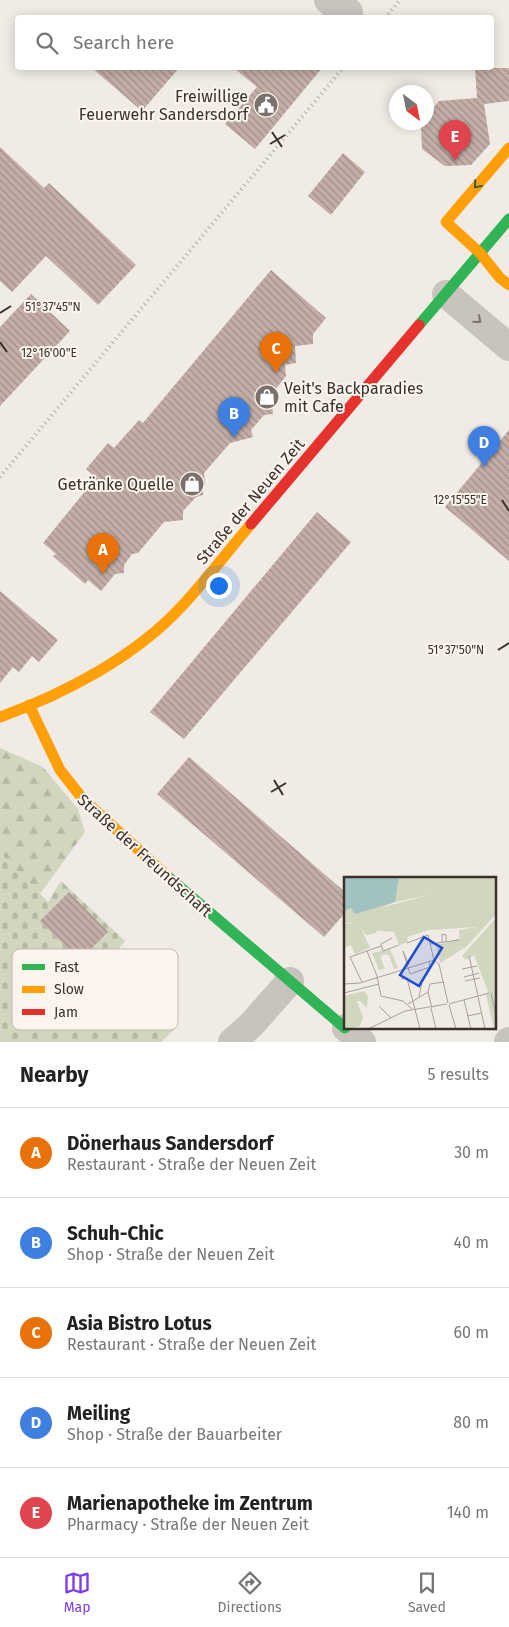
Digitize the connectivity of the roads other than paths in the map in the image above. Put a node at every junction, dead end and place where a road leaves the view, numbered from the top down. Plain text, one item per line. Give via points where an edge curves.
1 (509, 148) edge
2 (509, 219) edge
3 (480, 253) junction
4 (509, 285) edge
5 (446, 294) junction
6 (509, 347) edge
7 (29, 705) junction
8 (0, 717) edge
9 (290, 981) junction
10 (344, 1026) edge
11 (348, 1030) edge
12 (232, 1042) edge
13 (362, 1042) edge

1 -> 3 street via 446,222
2 - 3 street, Straße der Neuen Zeit
3 - 4 street
3 - 5 street, Straße der Neuen Zeit
5 -> 6 street
5 - 7 street, Straße der Neuen Zeit via 181,606 134,648 107,666
7 - 8 street, Straße der Neuen Zeit
7 - 9 street, Straße der Freundschaft via 60,770 82,798 194,900
9 - 10 street, Straße der Freundschaft
9 - 12 street via 251,1026
11 - 13 street, Straße der Freundschaft

